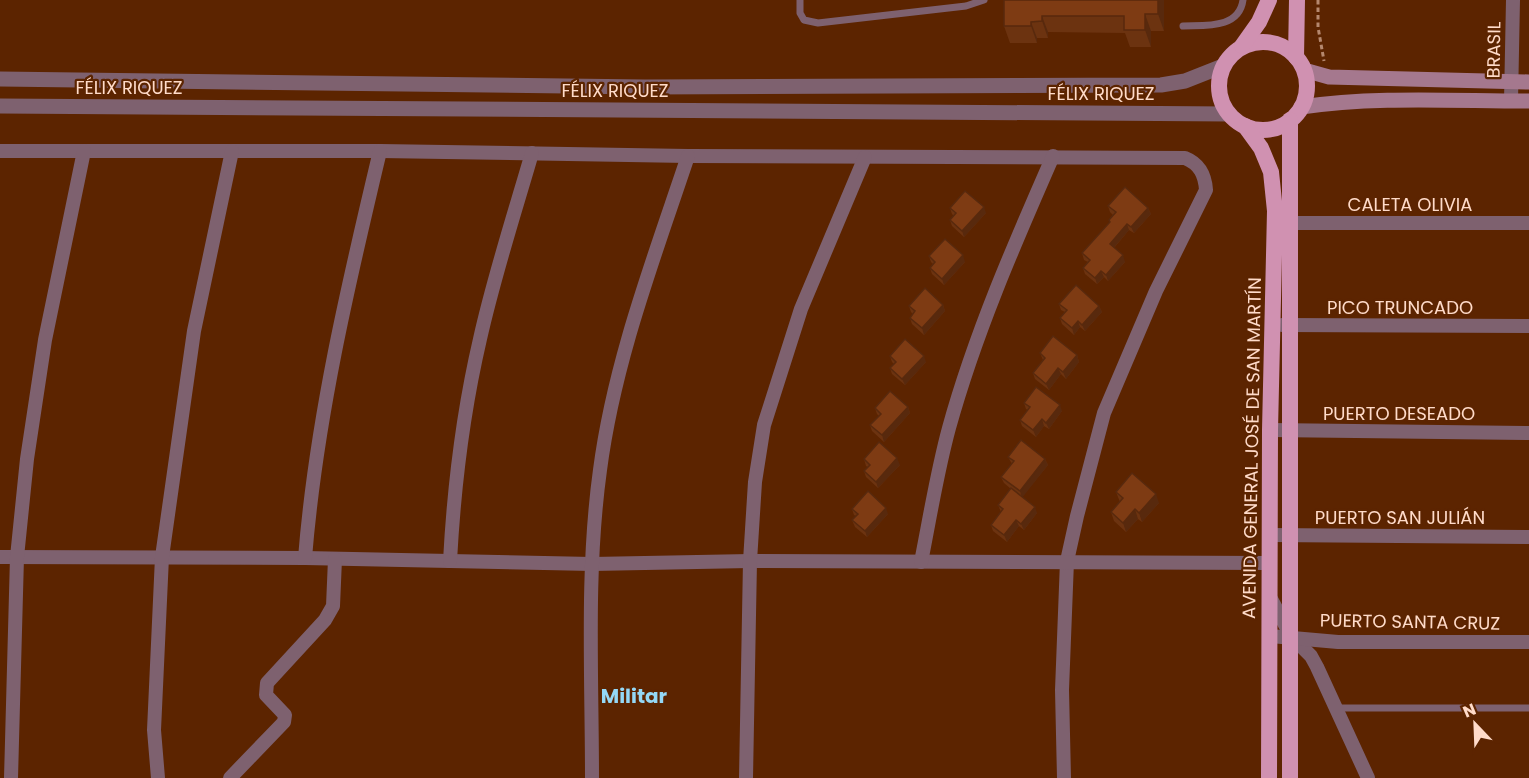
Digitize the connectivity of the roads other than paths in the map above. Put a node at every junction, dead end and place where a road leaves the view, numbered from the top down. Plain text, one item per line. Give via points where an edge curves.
1 (800, 0) edge
2 (984, 0) edge
3 (1243, 0) edge
4 (1269, 0) edge
5 (1297, 0) edge
6 (1513, 0) edge
7 (1183, 26) dead end
8 (1242, 46) junction
9 (1300, 64) junction
10 (1223, 66) junction
11 (0, 79) edge
12 (1512, 82) junction
13 (1529, 82) edge
14 (1511, 100) junction
15 (1529, 100) edge
16 (0, 106) edge
17 (1296, 113) junction
18 (1229, 114) junction
19 (1245, 126) junction
20 (0, 151) edge
21 (84, 151) junction
22 (232, 151) junction
23 (380, 152) junction
24 (532, 153) junction
25 (688, 156) junction
26 (1053, 156) junction
27 (865, 157) junction
28 (1292, 223) junction
29 (1529, 223) edge
30 (1272, 323) junction
31 (1290, 326) junction
32 (1529, 326) edge
33 (1270, 430) junction
34 (1290, 431) junction
35 (1529, 433) edge
36 (1270, 535) junction
37 (1289, 536) junction
38 (1529, 537) edge
39 (0, 557) edge
40 (17, 557) junction
41 (162, 557) junction
42 (305, 558) junction
43 (335, 559) junction
44 (450, 561) junction
45 (750, 561) junction
46 (1067, 561) junction
47 (921, 562) junction
48 (1269, 563) junction
49 (592, 564) junction
50 (1270, 597) junction
51 (1270, 636) junction
52 (1291, 636) junction
53 (1529, 642) edge
54 (1336, 708) junction
55 (1529, 708) edge
56 (11, 778) edge
57 (158, 778) edge
58 (230, 778) edge
59 (592, 778) edge
60 (746, 778) edge
61 (1064, 778) edge
62 (1269, 778) edge
63 (1290, 778) edge
64 (1368, 778) edge

1 - 2 lane via 804,20 818,24 966,6
3 - 7 lane via 1233,19 1219,24
4 - 8 highway
5 - 9 highway, AVENIDA GENERAL JOSÉ DE SAN MARTÍN
6 - 12 street, BRASIL
8 - 9 highway via 1271,43 1285,48
8 - 10 highway
9 - 12 main road via 1329,77
9 - 17 highway, AVENIDA GENERAL JOSÉ DE SAN MARTÍN via 1306,82 1305,95
10 - 11 street, FÉLIX RIQUEZ via 1185,81 1161,85 645,87
10 - 18 highway via 1219,94
12 - 13 main road
12 - 14 street, BRASIL
14 - 15 main road
14 - 17 main road via 1333,102
16 - 18 street, FÉLIX RIQUEZ
17 - 19 highway via 1280,126
17 - 28 highway, AVENIDA GENERAL JOSÉ DE SAN MARTÍN
18 - 19 highway, AVENIDA GENERAL JOSÉ DE SAN MARTÍN
19 - 30 highway, AVENIDA GENERAL JOSÉ DE SAN MARTÍN via 1261,148 1271,172 1275,212
20 - 21 street
21 - 22 street
21 - 40 street via 45,340
22 - 23 street
22 - 41 street via 194,331
23 - 24 street
23 - 42 street via 337,344 309,504
24 - 25 street
24 - 44 street via 480,340 454,496
25 - 27 street
25 - 49 street via 609,413 594,514
26 - 27 street
26 - 46 street via 1185,158 1200,169 1206,190 1156,291 1104,413
26 - 47 street via 972,352 949,429
27 - 45 street via 801,309 764,425 755,482
28 - 29 street, CALETA OLIVIA
28 - 31 highway, AVENIDA GENERAL JOSÉ DE SAN MARTÍN
30 - 31 street, PICO TRUNCADO
30 - 33 highway, AVENIDA GENERAL JOSÉ DE SAN MARTÍN
31 - 32 street, PICO TRUNCADO
31 - 34 highway, AVENIDA GENERAL JOSÉ DE SAN MARTÍN
33 - 34 street, PUERTO DESEADO
33 - 36 highway, AVENIDA GENERAL JOSÉ DE SAN MARTÍN
34 - 35 street, PUERTO DESEADO
34 - 37 highway, AVENIDA GENERAL JOSÉ DE SAN MARTÍN
36 - 37 street, PUERTO SAN JULIÁN
36 - 48 highway, AVENIDA GENERAL JOSÉ DE SAN MARTÍN
37 - 38 street, PUERTO SAN JULIÁN
37 - 52 highway, AVENIDA GENERAL JOSÉ DE SAN MARTÍN
39 - 40 street
40 - 41 street
40 - 56 street
41 - 42 street
41 - 57 street via 154,730
42 - 43 street
43 - 44 street
43 - 58 street via 333,606 325,620 267,683 266,695 285,715 284,722
44 - 49 street
45 - 47 street
45 - 49 street
45 - 60 street
46 - 47 street
46 - 48 street
46 - 61 street via 1062,690
48 - 50 highway, AVENIDA GENERAL JOSÉ DE SAN MARTÍN
49 - 59 street
50 - 51 highway, AVENIDA GENERAL JOSÉ DE SAN MARTÍN
50 - 52 street
51 - 52 street, PUERTO SANTA CRUZ
51 - 62 highway, AVENIDA GENERAL JOSÉ DE SAN MARTÍN
52 - 53 street, PUERTO SANTA CRUZ via 1338,642
52 - 54 street via 1311,656
52 - 63 highway, AVENIDA GENERAL JOSÉ DE SAN MARTÍN
54 - 55 lane
54 - 64 street

